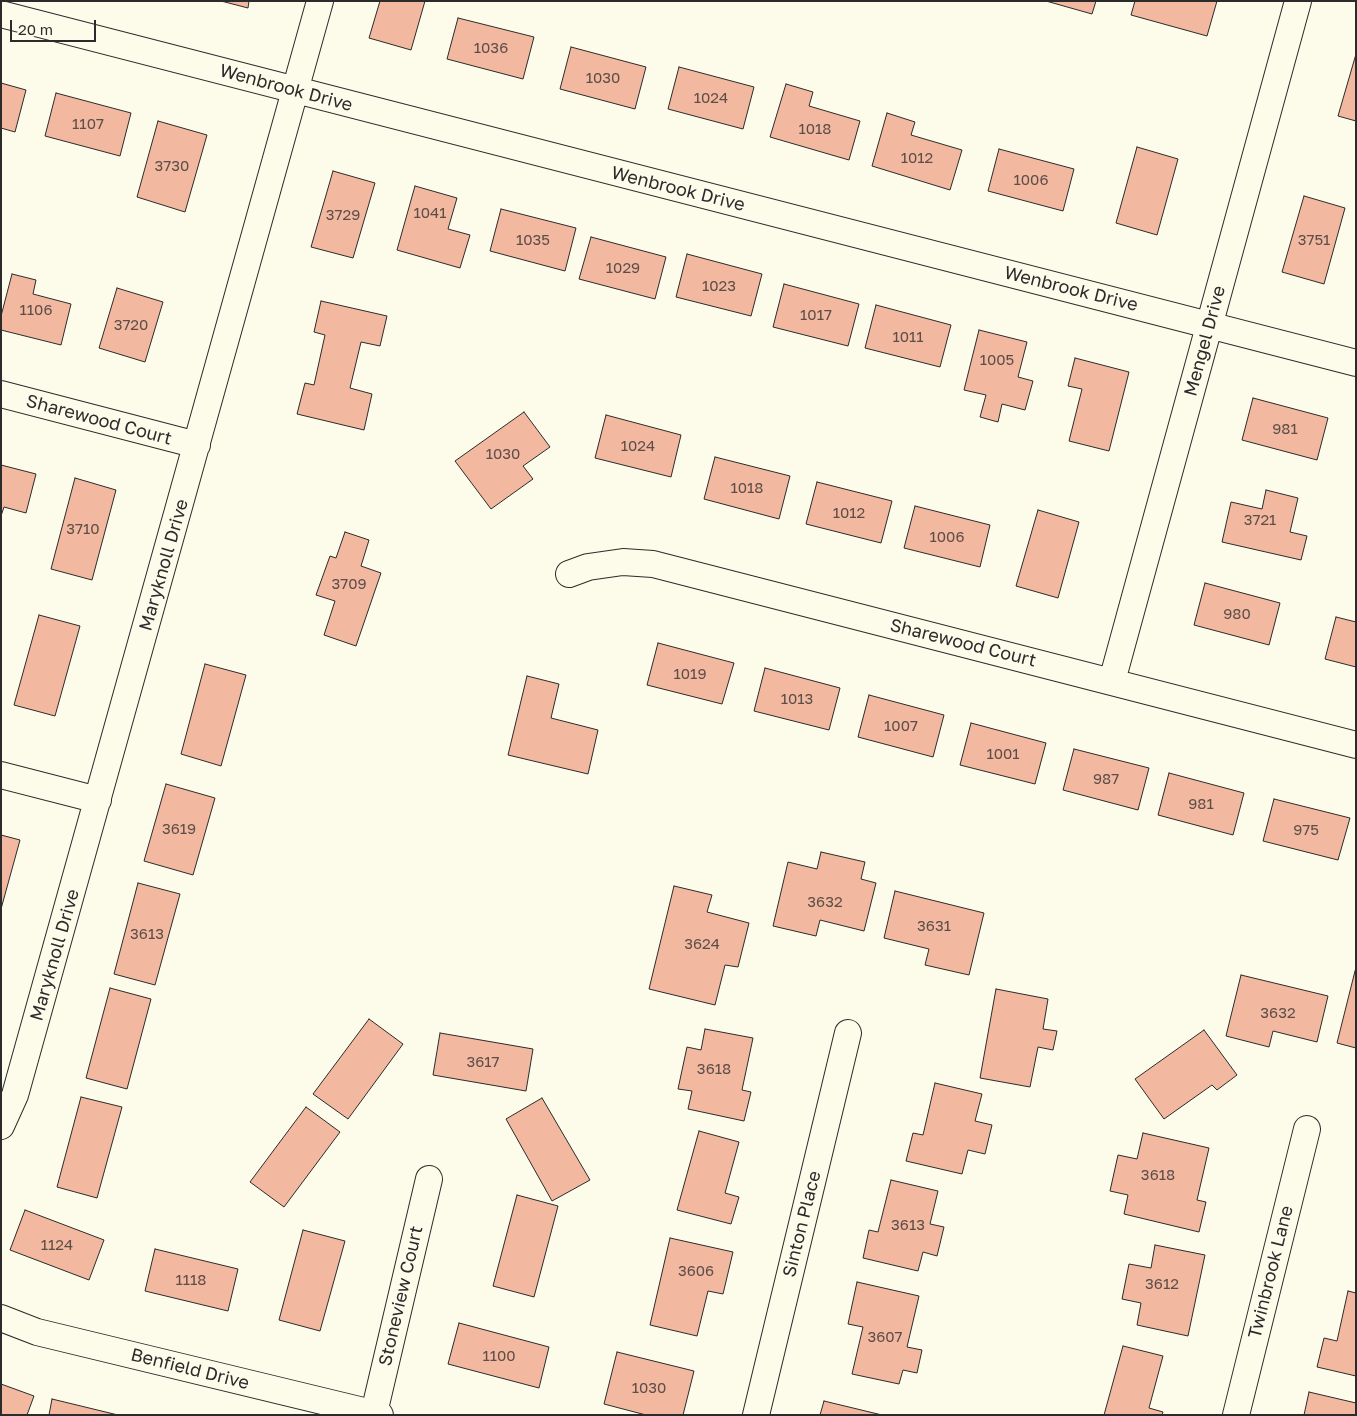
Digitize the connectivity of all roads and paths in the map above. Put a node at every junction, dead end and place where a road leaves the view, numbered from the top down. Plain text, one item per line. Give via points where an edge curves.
1 (320, 1) edge
2 (1298, 1) edge
3 (1, 14) edge
4 (295, 90) junction
5 (1210, 324) junction
6 (1356, 363) edge
7 (1, 394) edge
8 (197, 445) junction
9 (569, 574) dead end
10 (1112, 681) junction
11 (1356, 745) edge
12 (1, 775) edge
13 (98, 800) junction
14 (848, 1032) dead end
15 (1, 1126) edge
16 (1307, 1129) dead end
17 (429, 1179) dead end
18 (1, 1318) edge
19 (377, 1414) edge
20 (756, 1415) edge
21 (1236, 1415) edge

1 - 4 street, Maryknoll Drive
2 - 5 street, Mengel Drive
3 - 4 street, Wenbrook Drive
4 - 5 street, Wenbrook Drive
4 - 8 street, Maryknoll Drive
5 - 6 street, Wenbrook Drive
5 - 10 street, Mengel Drive
7 - 8 street, Sharewood Court
8 - 13 street, Maryknoll Drive
9 - 10 street, Sharewood Court via 588,567 623,562 653,564
10 - 11 street, Sharewood Court
12 - 13 street
13 - 15 street, Maryknoll Drive via 16,1095
14 - 20 street, Sinton Place
16 - 21 street, Twinbrook Lane
17 - 19 street, Stoneview Court
18 - 19 street, Benfield Drive via 37,1332

